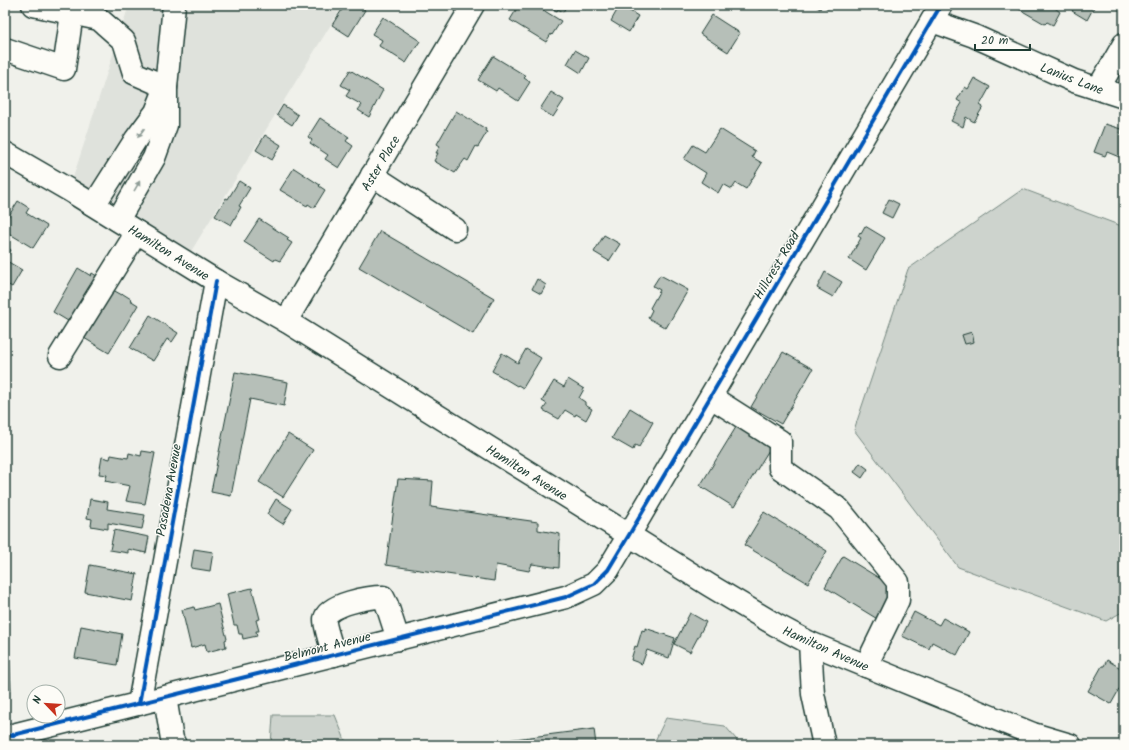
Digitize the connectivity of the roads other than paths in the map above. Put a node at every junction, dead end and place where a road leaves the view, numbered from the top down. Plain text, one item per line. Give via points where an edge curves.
1 (33, 5) edge
2 (174, 5) edge
3 (473, 5) edge
4 (72, 13) junction
5 (936, 13) edge
6 (1124, 44) edge
7 (5, 49) edge
8 (166, 87) junction
9 (1098, 89) junction
10 (1124, 97) edge
11 (5, 153) edge
12 (372, 175) junction
13 (94, 205) junction
14 (118, 220) junction
15 (455, 229) dead end
16 (137, 232) junction
17 (216, 281) junction
18 (286, 321) junction
19 (60, 356) dead end
20 (711, 397) junction
21 (629, 535) junction
22 (398, 639) junction
23 (810, 643) junction
24 (334, 655) junction
25 (866, 666) junction
26 (165, 697) junction
27 (139, 704) junction
28 (5, 737) edge
29 (172, 743) edge
30 (824, 745) edge
31 (1070, 745) edge

1 - 4 street
2 - 8 street
3 - 12 street, Aster Place
4 - 7 street via 64,69
4 - 8 street via 99,19 124,41 134,73
5 - 9 street, Lanius Lane via 974,36 1074,81
5 - 20 street, Hillcrest Road
6 - 9 street
8 -> 13 street via 156,112
14 -> 8 street via 154,158 166,125
9 - 10 street, Lanius Lane
11 - 13 street, Hamilton Avenue
12 - 15 street
12 - 18 street, Aster Place
13 - 14 street, Hamilton Avenue
14 - 16 street, Hamilton Avenue
16 - 17 street, Hamilton Avenue
16 - 19 street
17 - 18 street, Hamilton Avenue
17 - 27 street, Pasadena Avenue
18 - 21 street, Hamilton Avenue
20 - 21 street, Hillcrest Road
20 - 25 street via 780,441 780,468 840,509 898,582 898,600
21 - 22 street, Belmont Avenue via 608,570 594,584 577,593
21 - 23 street, Hamilton Avenue
22 - 24 street, Belmont Avenue
22 - 24 street via 383,597 372,597 338,606 328,613 324,620
23 - 25 street, Hamilton Avenue
23 - 30 street via 813,694
24 - 26 street, Belmont Avenue
25 - 31 street, Hamilton Avenue via 1033,734
26 - 27 street, Belmont Avenue
26 - 29 street
27 - 28 street, Belmont Avenue

